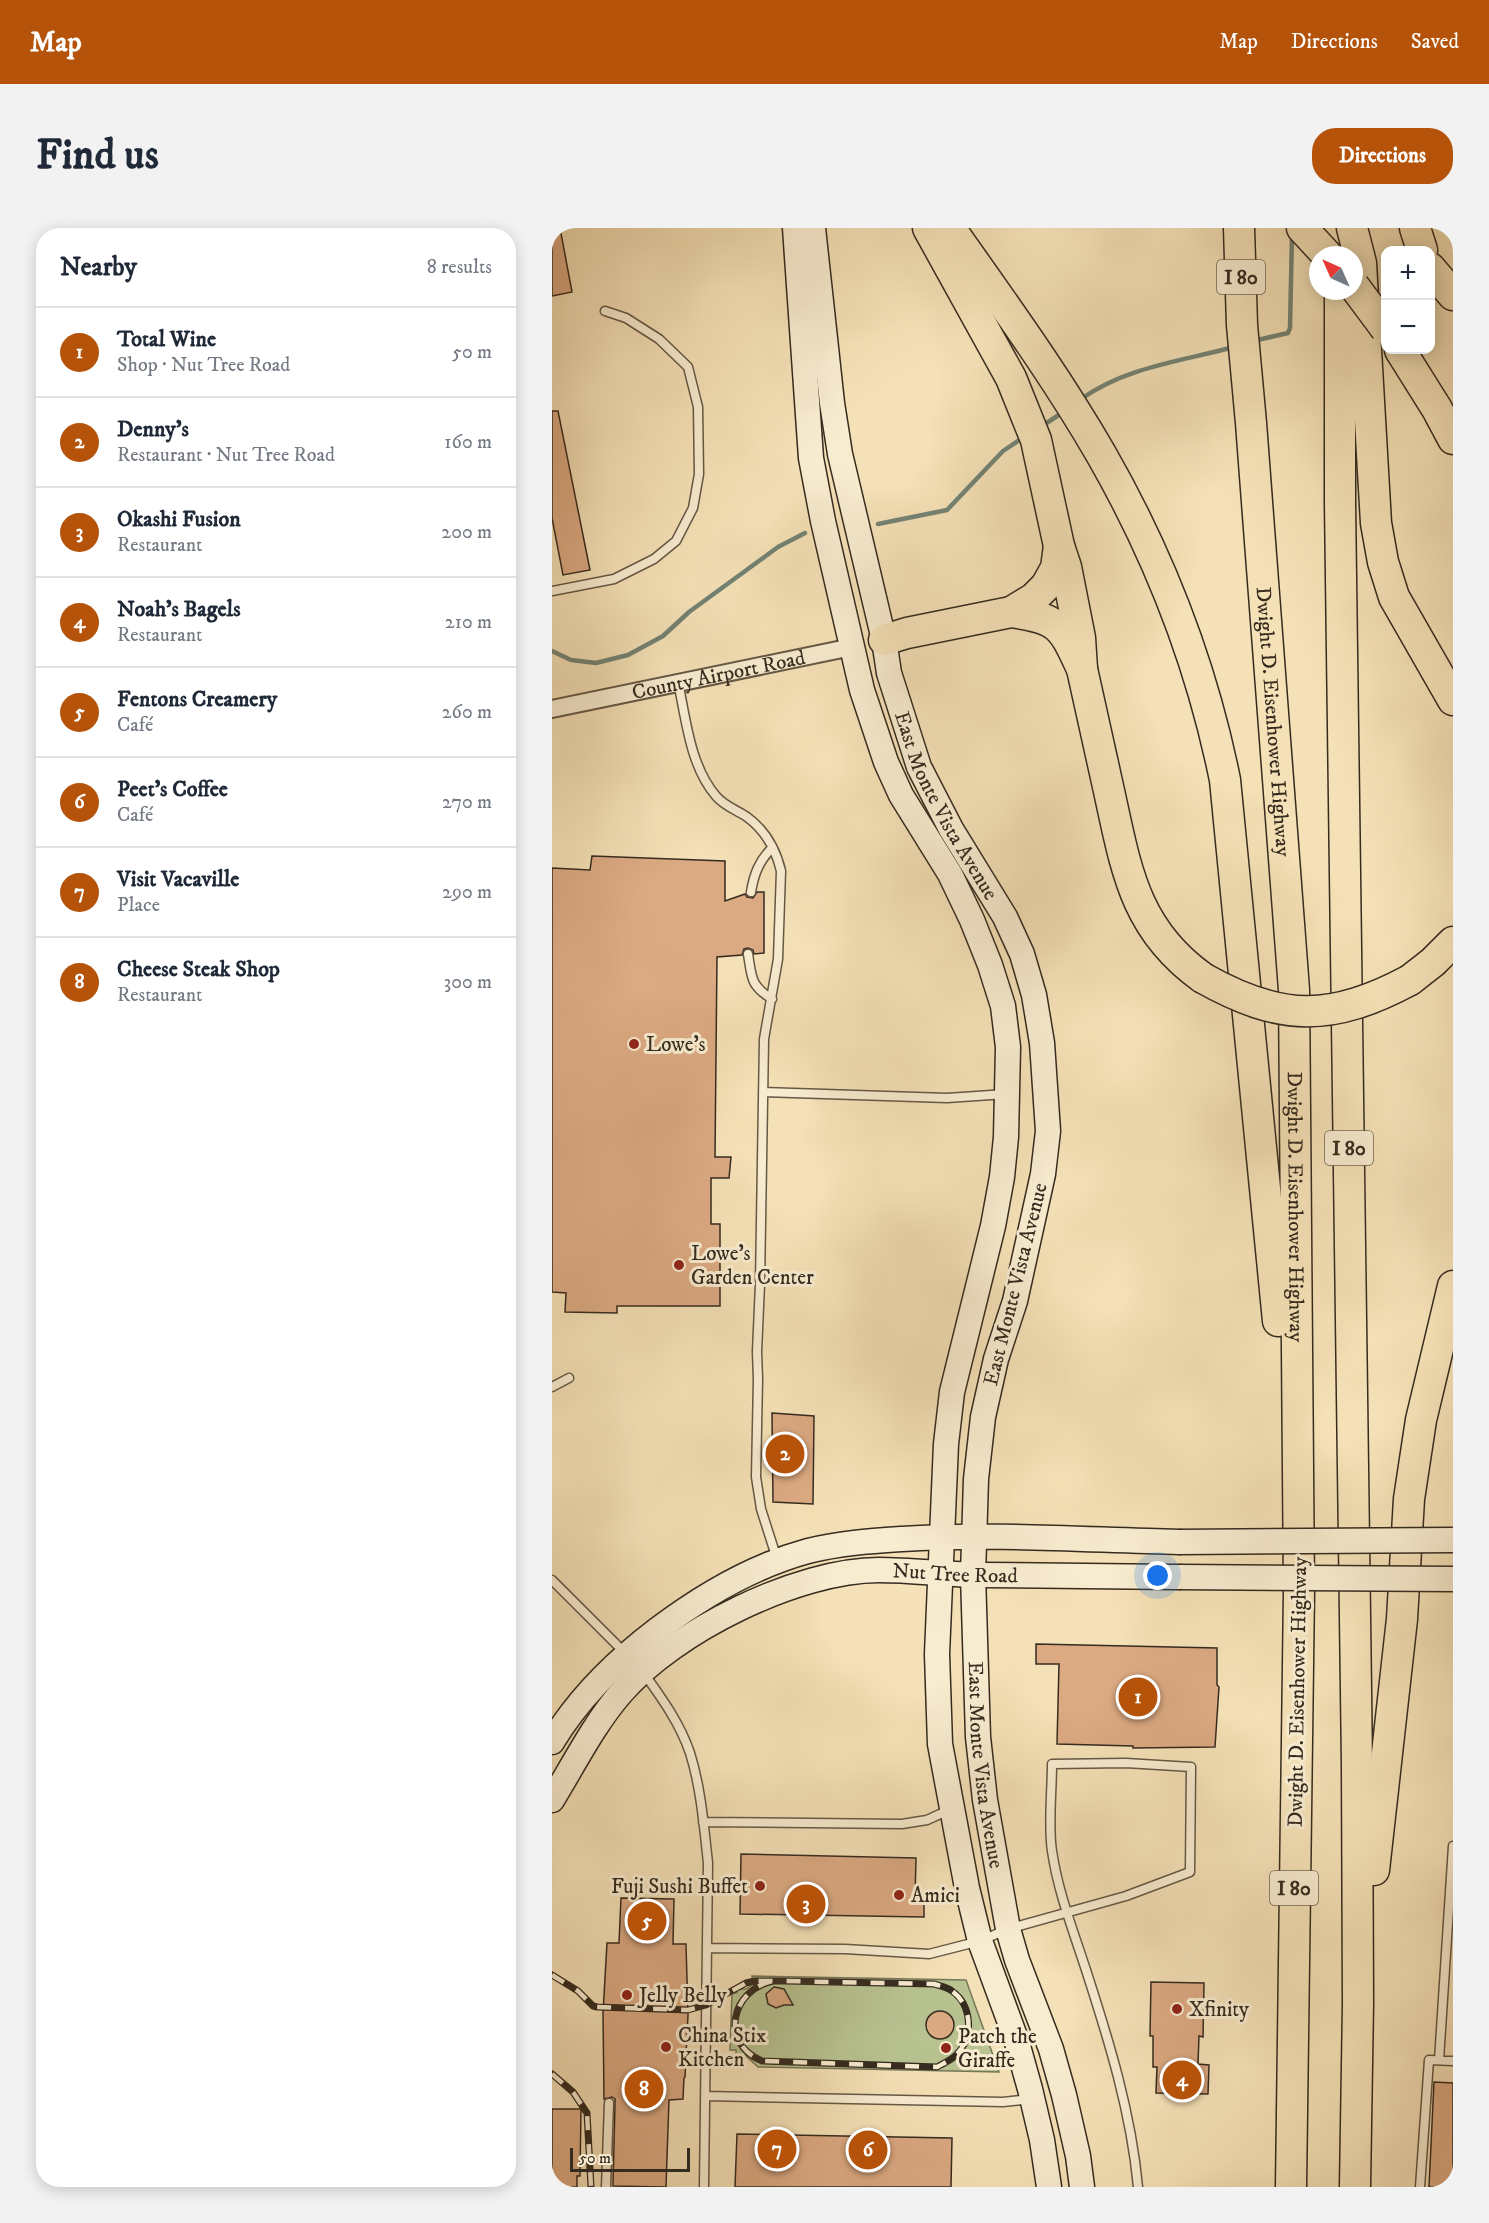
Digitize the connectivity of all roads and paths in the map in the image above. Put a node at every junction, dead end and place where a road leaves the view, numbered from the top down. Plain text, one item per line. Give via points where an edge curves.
1 (795, 228) edge
2 (813, 228) edge
3 (928, 228) edge
4 (950, 228) edge
5 (1239, 228) edge
6 (1302, 228) edge
7 (1341, 228) edge
8 (1352, 228) edge
9 (1414, 228) edge
10 (1319, 246) edge
11 (1340, 246) edge
12 (1421, 246) edge
13 (1435, 273) edge
14 (1453, 295) edge
15 (1363, 298) edge
16 (1340, 300) edge
17 (604, 311) dead end
18 (1381, 322) edge
19 (1403, 354) edge
20 (1453, 439) edge
21 (1059, 546) junction
22 (552, 591) edge
23 (1011, 612) junction
24 (884, 640) junction
25 (852, 647) junction
26 (1083, 669) junction
27 (678, 682) junction
28 (1453, 700) edge
29 (552, 709) edge
30 (772, 848) junction
31 (750, 892) dead end
32 (1453, 942) edge
33 (748, 954) dead end
34 (772, 999) junction
35 (763, 1092) junction
36 (1006, 1094) junction
37 (1453, 1286) edge
38 (1453, 1334) edge
39 (569, 1378) dead end
40 (552, 1387) edge
41 (1421, 1420) junction
42 (942, 1537) junction
43 (974, 1537) junction
44 (1453, 1540) edge
45 (778, 1562) junction
46 (941, 1573) junction
47 (973, 1575) junction
48 (1453, 1579) edge
49 (552, 1580) edge
50 (1299, 1590) junction
51 (635, 1663) junction
52 (552, 1742) edge
53 (552, 1800) edge
54 (952, 1809) junction
55 (703, 1822) junction
56 (1453, 1845) edge
57 (1067, 1913) junction
58 (1008, 1929) junction
59 (980, 1941) junction
60 (707, 1948) junction
61 (1358, 2004) junction
62 (1439, 2060) junction
63 (1453, 2061) edge
64 (705, 2096) junction
65 (1032, 2099) junction
66 (609, 2103) dead end
67 (606, 2187) edge
68 (704, 2187) edge
69 (1049, 2187) edge
70 (1082, 2187) edge
71 (1138, 2187) edge
72 (1291, 2187) edge
73 (1355, 2187) edge
74 (1420, 2187) edge

1 - 25 main road, East Monte Vista Avenue via 811,458
2 - 24 main road, East Monte Vista Avenue via 840,454
3 - 21 highway via 1011,378 1033,433
4 - 50 highway via 1034,348 1101,453 1134,514 1176,611 1215,732 1225,780 1275,1274
5 - 50 highway, Dwight D. Eisenhower Highway / I 80 via 1242,325 1294,990
6 - 10 highway
7 - 11 highway
8 - 28 highway via 1361,263 1376,523 1383,562 1395,597
9 - 12 highway
13 - 14 highway
15 - 18 highway, bridge
16 - 61 highway, I 80
17 - 22 lane via 626,318 659,339 688,367 698,407 699,474 693,508 676,541 654,559 614,579
19 - 20 highway
21 - 23 highway via 1056,568 1046,586
21 - 26 highway
23 - 24 highway
23 - 26 highway via 1038,616 1055,624 1068,638
24 - 25 main road, County Airport Road
24 - 43 main road, East Monte Vista Avenue via 889,673 919,767 1022,954 1042,1043 1048,1131 1043,1174 1015,1301 983,1417
25 - 27 street, County Airport Road
25 - 36 main road, East Monte Vista Avenue via 886,762 901,795 950,874 990,965 1003,1006 1008,1047
26 - 32 highway, bridge via 1128,877 1145,915 1164,944 1184,964 1233,994 1263,1006 1320,1011 1379,997 1410,980
27 - 29 street, County Airport Road
27 - 30 lane via 693,751 704,775 716,796 747,818
30 - 31 lane via 762,858
30 - 34 lane via 781,871 778,959
33 - 34 lane via 757,990
34 - 35 lane via 764,1039
35 - 36 lane via 947,1098
35 - 45 lane via 756,1477 761,1509
36 - 42 main road, East Monte Vista Avenue via 1002,1177 952,1392
37 - 41 highway
38 - 41 highway
39 - 40 lane
41 - 61 highway via 1409,1498 1402,1619
42 - 43 main road, Nut Tree Road
42 - 45 main road, Nut Tree Road via 853,1542
42 - 46 main road, East Monte Vista Avenue
43 - 44 main road, Nut Tree Road, bridge via 1179,1542
43 - 47 main road, East Monte Vista Avenue
45 - 51 main road, Nut Tree Road via 711,1592 682,1611
46 - 47 main road, Nut Tree Road
46 - 51 main road, Nut Tree Road via 878,1570 792,1588 720,1618 674,1647
46 - 54 main road, East Monte Vista Avenue via 937,1654 940,1744
47 - 48 main road, Nut Tree Road, bridge
47 - 58 main road, East Monte Vista Avenue via 978,1737
49 - 51 lane
50 - 72 highway, Dwight D. Eisenhower Highway / I 80
51 - 52 main road, Nut Tree Road via 592,1686
51 - 53 main road, Nut Tree Road via 621,1693
51 - 55 lane via 679,1727 690,1753
54 - 55 lane via 927,1820 902,1824
54 - 59 main road, East Monte Vista Avenue
55 - 60 lane via 708,1863
56 - 62 lane
57 - 57 lane via 1052,1849 1052,1764 1191,1767 1190,1872
57 - 58 lane
57 - 71 lane via 1121,2088
58 - 59 lane
58 - 70 main road, East Monte Vista Avenue via 1051,2049
59 - 60 lane via 929,1954
59 - 65 main road, East Monte Vista Avenue via 1016,2039
60 - 64 lane
61 - 73 highway, I 80
62 - 63 lane
62 - 74 lane via 1429,2060
64 - 65 lane via 1003,2102
64 - 68 lane
65 - 69 main road, East Monte Vista Avenue
66 - 67 lane

